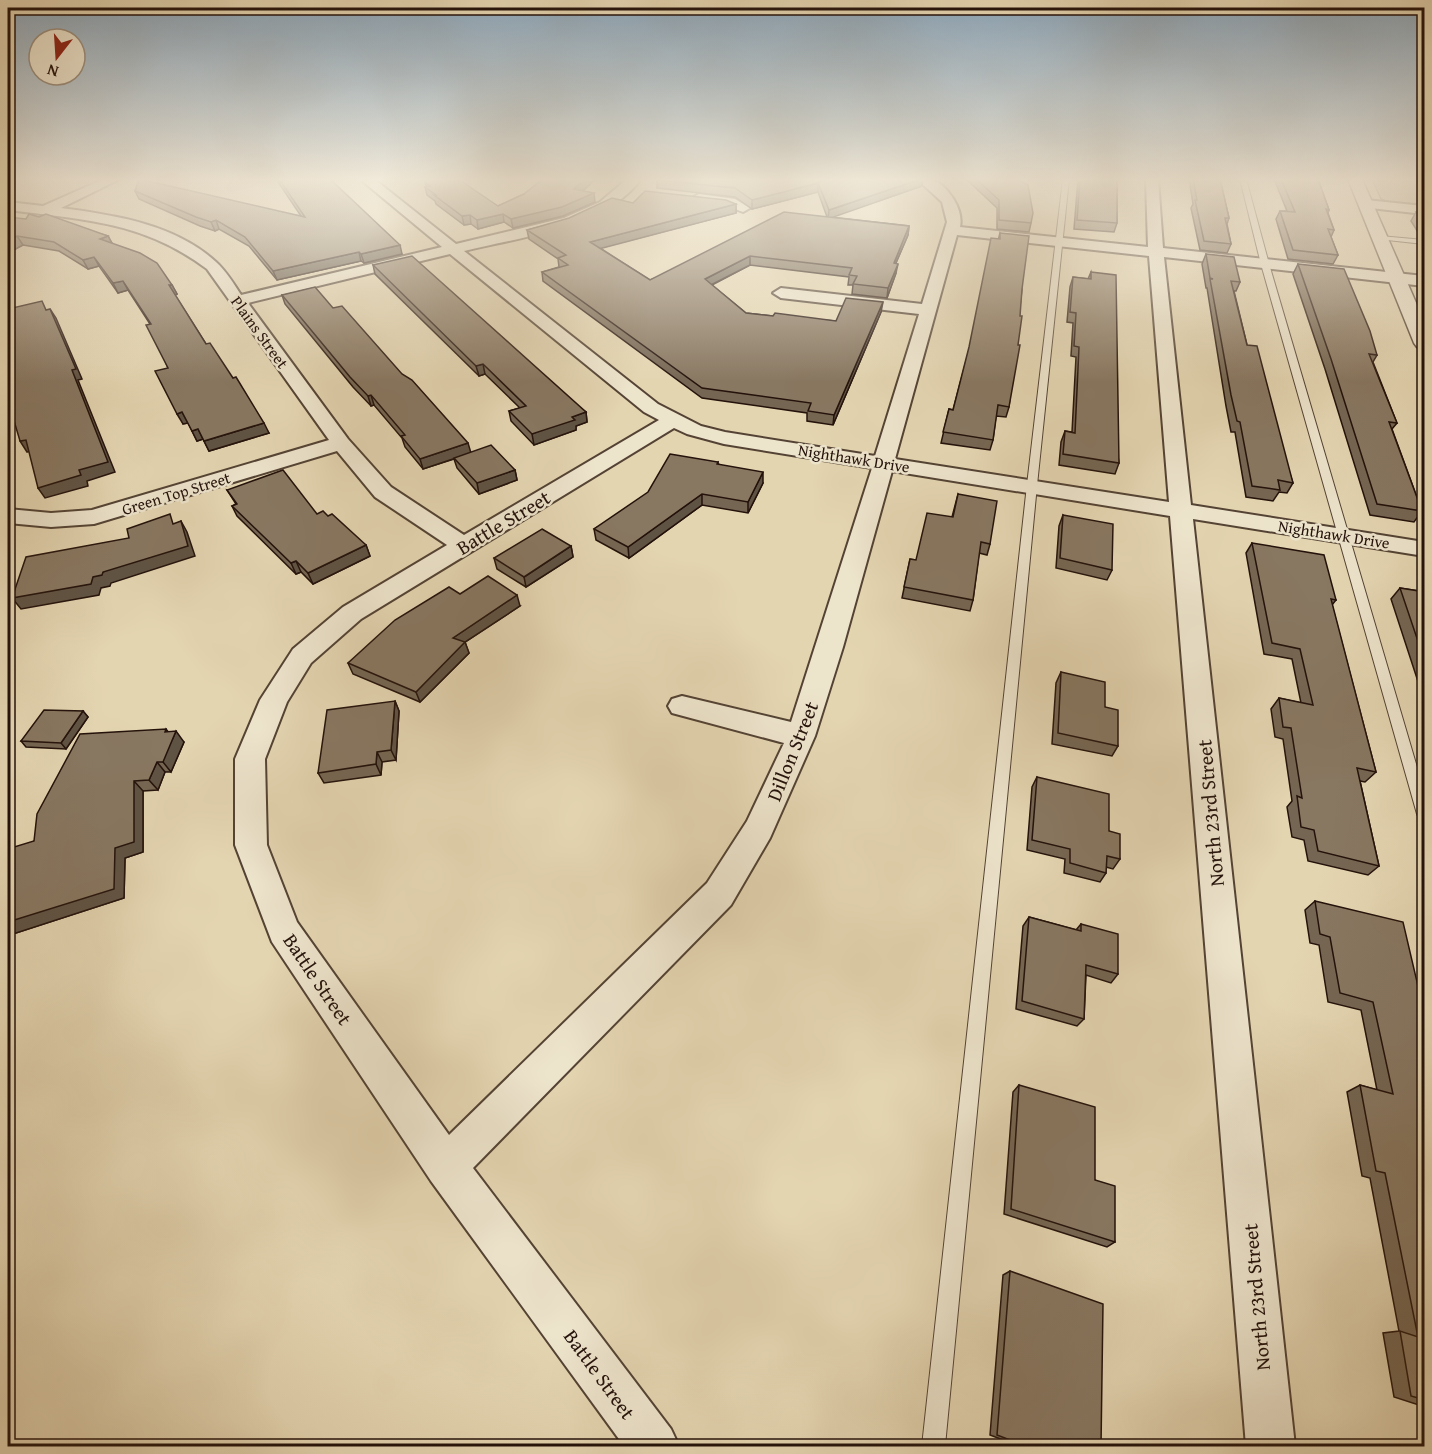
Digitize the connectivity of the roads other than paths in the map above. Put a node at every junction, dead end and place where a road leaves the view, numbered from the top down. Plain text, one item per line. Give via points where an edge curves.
1 (188, 247) edge
2 (450, 247) edge
3 (462, 247) edge
4 (946, 247) edge
5 (1058, 247) edge
6 (1111, 247) edge
7 (1156, 247) edge
8 (1261, 247) edge
9 (1384, 247) edge
10 (453, 249) junction
11 (1156, 252) junction
12 (1265, 264) junction
13 (1397, 278) junction
14 (1425, 280) edge
15 (781, 293) dead end
16 (237, 300) junction
17 (928, 310) junction
18 (1423, 335) edge
19 (673, 420) junction
20 (341, 443) junction
21 (884, 463) junction
22 (1032, 485) junction
23 (1181, 508) junction
24 (8, 516) edge
25 (1343, 535) junction
26 (464, 546) junction
27 (1425, 549) edge
28 (682, 706) dead end
29 (801, 736) junction
30 (1425, 814) edge
31 (446, 1166) junction
32 (654, 1446) edge
33 (933, 1446) edge
34 (1270, 1446) edge

1 - 16 street, Plains Street via 212,266
2 - 10 street, Nighthawk Drive
3 - 10 street
4 - 17 street, Dillon Street
5 - 22 lane
6 - 11 street
7 - 11 street, North 23rd Street
8 - 12 lane
9 - 13 street
10 - 16 street
10 - 19 street, Nighthawk Drive via 651,408
11 - 12 street
11 - 23 street, North 23rd Street
12 - 13 street
12 - 25 lane
13 - 14 street
13 - 18 street
15 - 17 street
16 - 20 street, Plains Street
17 - 21 street, Dillon Street
19 - 21 street, Nighthawk Drive via 724,438
19 - 26 street, Battle Street
20 - 24 street, Green Top Street via 94,517 60,522
20 - 26 street, Plains Street via 383,492
21 - 22 street, Nighthawk Drive
21 - 29 street, Dillon Street
22 - 23 street, Nighthawk Drive
22 - 33 lane
23 - 25 street, Nighthawk Drive
23 - 34 street, North 23rd Street
25 - 27 street, Nighthawk Drive
25 - 30 lane
26 - 31 street, Battle Street via 352,614 302,656 274,700 250,759 251,845 284,931
28 - 29 street
29 - 31 street, Dillon Street via 759,829 718,894
31 - 32 street, Battle Street

